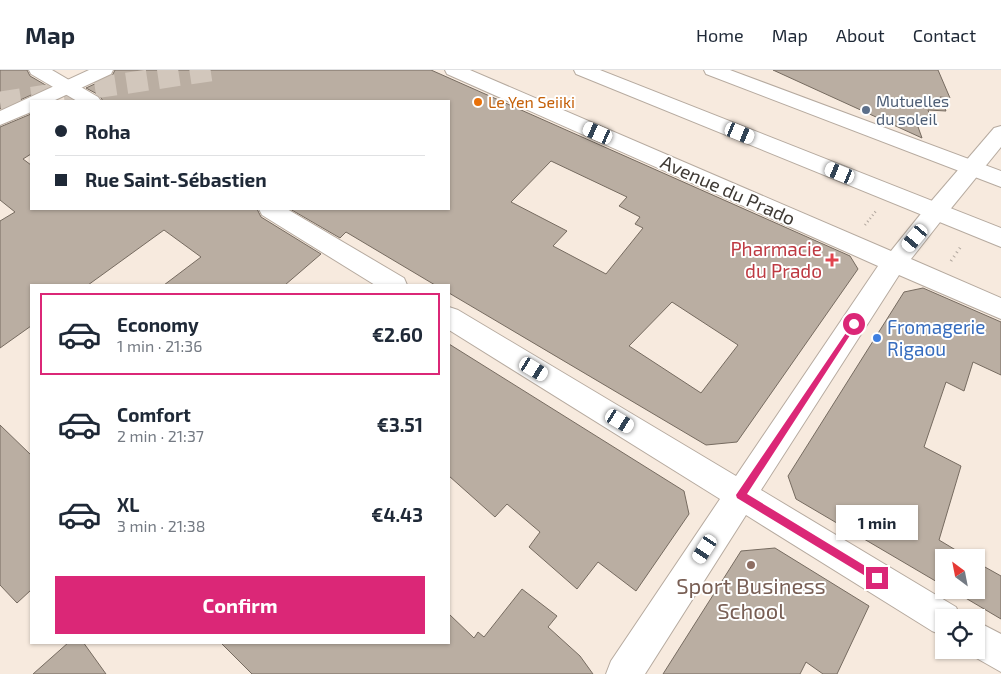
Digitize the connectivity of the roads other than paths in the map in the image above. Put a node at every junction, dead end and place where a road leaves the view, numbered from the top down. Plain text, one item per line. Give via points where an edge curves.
1 (38, 70) edge
2 (104, 70) edge
3 (454, 70) edge
4 (583, 70) edge
5 (713, 70) edge
6 (736, 70) edge
7 (751, 84) junction
8 (68, 87) junction
9 (39, 100) edge
10 (89, 100) edge
11 (30, 104) edge
12 (0, 119) edge
13 (1001, 133) edge
14 (971, 168) junction
15 (1001, 179) edge
16 (272, 210) edge
17 (936, 211) junction
18 (1001, 238) edge
19 (895, 263) junction
20 (394, 284) edge
21 (1001, 308) edge
22 (450, 318) edge
23 (740, 495) junction
24 (935, 614) edge
25 (985, 644) edge
26 (1001, 654) edge
27 (624, 674) edge

1 - 8 street
2 - 8 street
3 - 19 street, Avenue du Prado
4 - 17 street
5 - 7 street
6 - 7 street
7 - 14 street
8 - 9 street
8 - 10 street
11 - 12 street
13 - 14 street
14 - 15 street
14 - 17 street
16 - 20 street
17 - 18 street
17 - 19 street
19 - 21 street, Avenue du Prado
19 - 23 street
22 - 23 street
23 - 24 street
23 - 27 street
25 - 26 street

